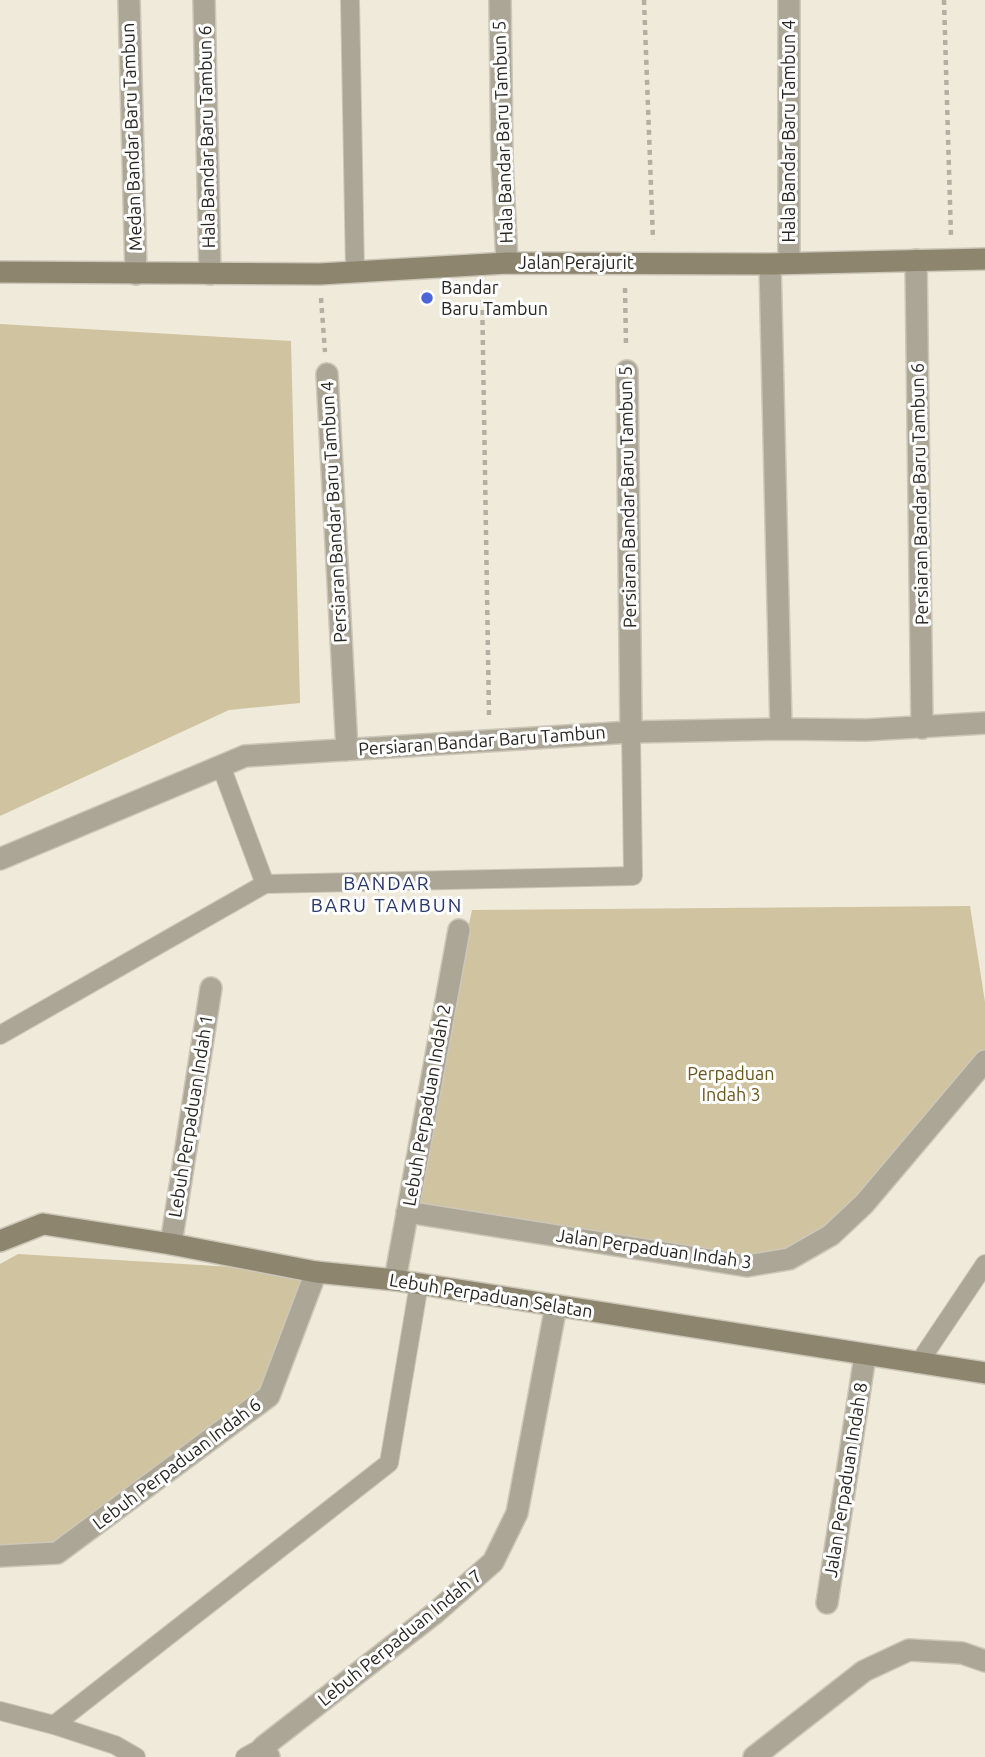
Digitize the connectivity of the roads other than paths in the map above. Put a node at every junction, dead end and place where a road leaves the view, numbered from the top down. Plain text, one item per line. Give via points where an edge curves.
1 (129, 0) edge
2 (204, 0) edge
3 (350, 0) edge
4 (499, 0) edge
5 (789, 0) edge
6 (985, 259) edge
7 (916, 260) junction
8 (507, 263) junction
9 (780, 263) junction
10 (355, 271) junction
11 (0, 272) edge
12 (136, 274) junction
13 (210, 274) junction
14 (627, 372) road end
15 (327, 374) road end
16 (985, 723) edge
17 (922, 728) junction
18 (781, 729) junction
19 (631, 732) junction
20 (347, 750) junction
21 (222, 766) junction
22 (0, 859) edge
23 (265, 884) junction
24 (459, 930) dead end
25 (211, 988) dead end
26 (0, 1035) edge
27 (985, 1061) edge
28 (407, 1212) junction
29 (0, 1241) edge
30 (171, 1244) junction
31 (985, 1264) edge
32 (316, 1272) junction
33 (395, 1280) junction
34 (419, 1284) junction
35 (556, 1306) junction
36 (865, 1356) junction
37 (918, 1364) junction
38 (985, 1373) edge
39 (0, 1556) edge
40 (827, 1603) dead end
41 (985, 1661) edge
42 (0, 1711) edge
43 (54, 1725) junction
44 (259, 1754) edge
45 (136, 1757) edge
46 (754, 1757) edge

1 - 12 street, Medan Bandar Baru Tambun
2 - 13 street, Hala Bandar Baru Tambun 6
3 - 10 lane
4 - 8 street, Hala Bandar Baru Tambun 5
5 - 9 street, Hala Bandar Baru Tambun 4
6 - 7 street, Jalan Perajurit
7 - 9 street, Jalan Perajurit
7 - 17 street, Persiaran Bandar Baru Tambun 6
8 - 9 street, Jalan Perajurit
8 - 10 street, Jalan Perajurit
9 - 18 street, Hala Bandar Baru Tambun 4
10 - 13 street, Jalan Perajurit
11 - 12 street, Jalan Perajurit
12 - 13 street, Jalan Perajurit
14 - 19 street, Persiaran Bandar Baru Tambun 5
15 - 20 street, Persiaran Bandar Baru Tambun 4
16 - 17 street, Persiaran Bandar Baru Tambun
17 - 18 street, Persiaran Bandar Baru Tambun
18 - 19 street, Persiaran Bandar Baru Tambun
19 - 20 street, Persiaran Bandar Baru Tambun
19 - 23 lane via 633,876
20 - 21 street, Persiaran Bandar Baru Tambun via 245,756
21 - 22 street, Persiaran Bandar Baru Tambun
21 - 23 lane
23 - 26 lane
24 - 28 street, Lebuh Perpaduan Indah 2
25 - 30 street, Lebuh Perpaduan Indah 1
27 - 28 street, Jalan Perpaduan Indah 3 via 864,1204 831,1235 789,1259 747,1266
28 - 33 street, Lebuh Perpaduan Indah 2
29 - 30 street, Lebuh Perpaduan Selatan via 43,1224
30 - 32 street, Lebuh Perpaduan Selatan
31 - 37 lane
32 - 33 street, Lebuh Perpaduan Selatan
32 - 39 street, Lebuh Perpaduan Indah 6 via 269,1396 57,1553
33 - 34 street, Lebuh Perpaduan Selatan
34 - 35 street, Lebuh Perpaduan Selatan
34 - 43 lane via 389,1463
35 - 36 street, Lebuh Perpaduan Selatan
35 - 44 street, Lebuh Perpaduan Indah 7 via 517,1513 493,1562
36 - 37 street, Lebuh Perpaduan Selatan
36 - 40 street, Jalan Perpaduan Indah 8
37 - 38 street, Lebuh Perpaduan Selatan
41 - 46 street via 962,1653 909,1650 864,1671
42 - 43 lane
43 - 45 lane via 115,1745

